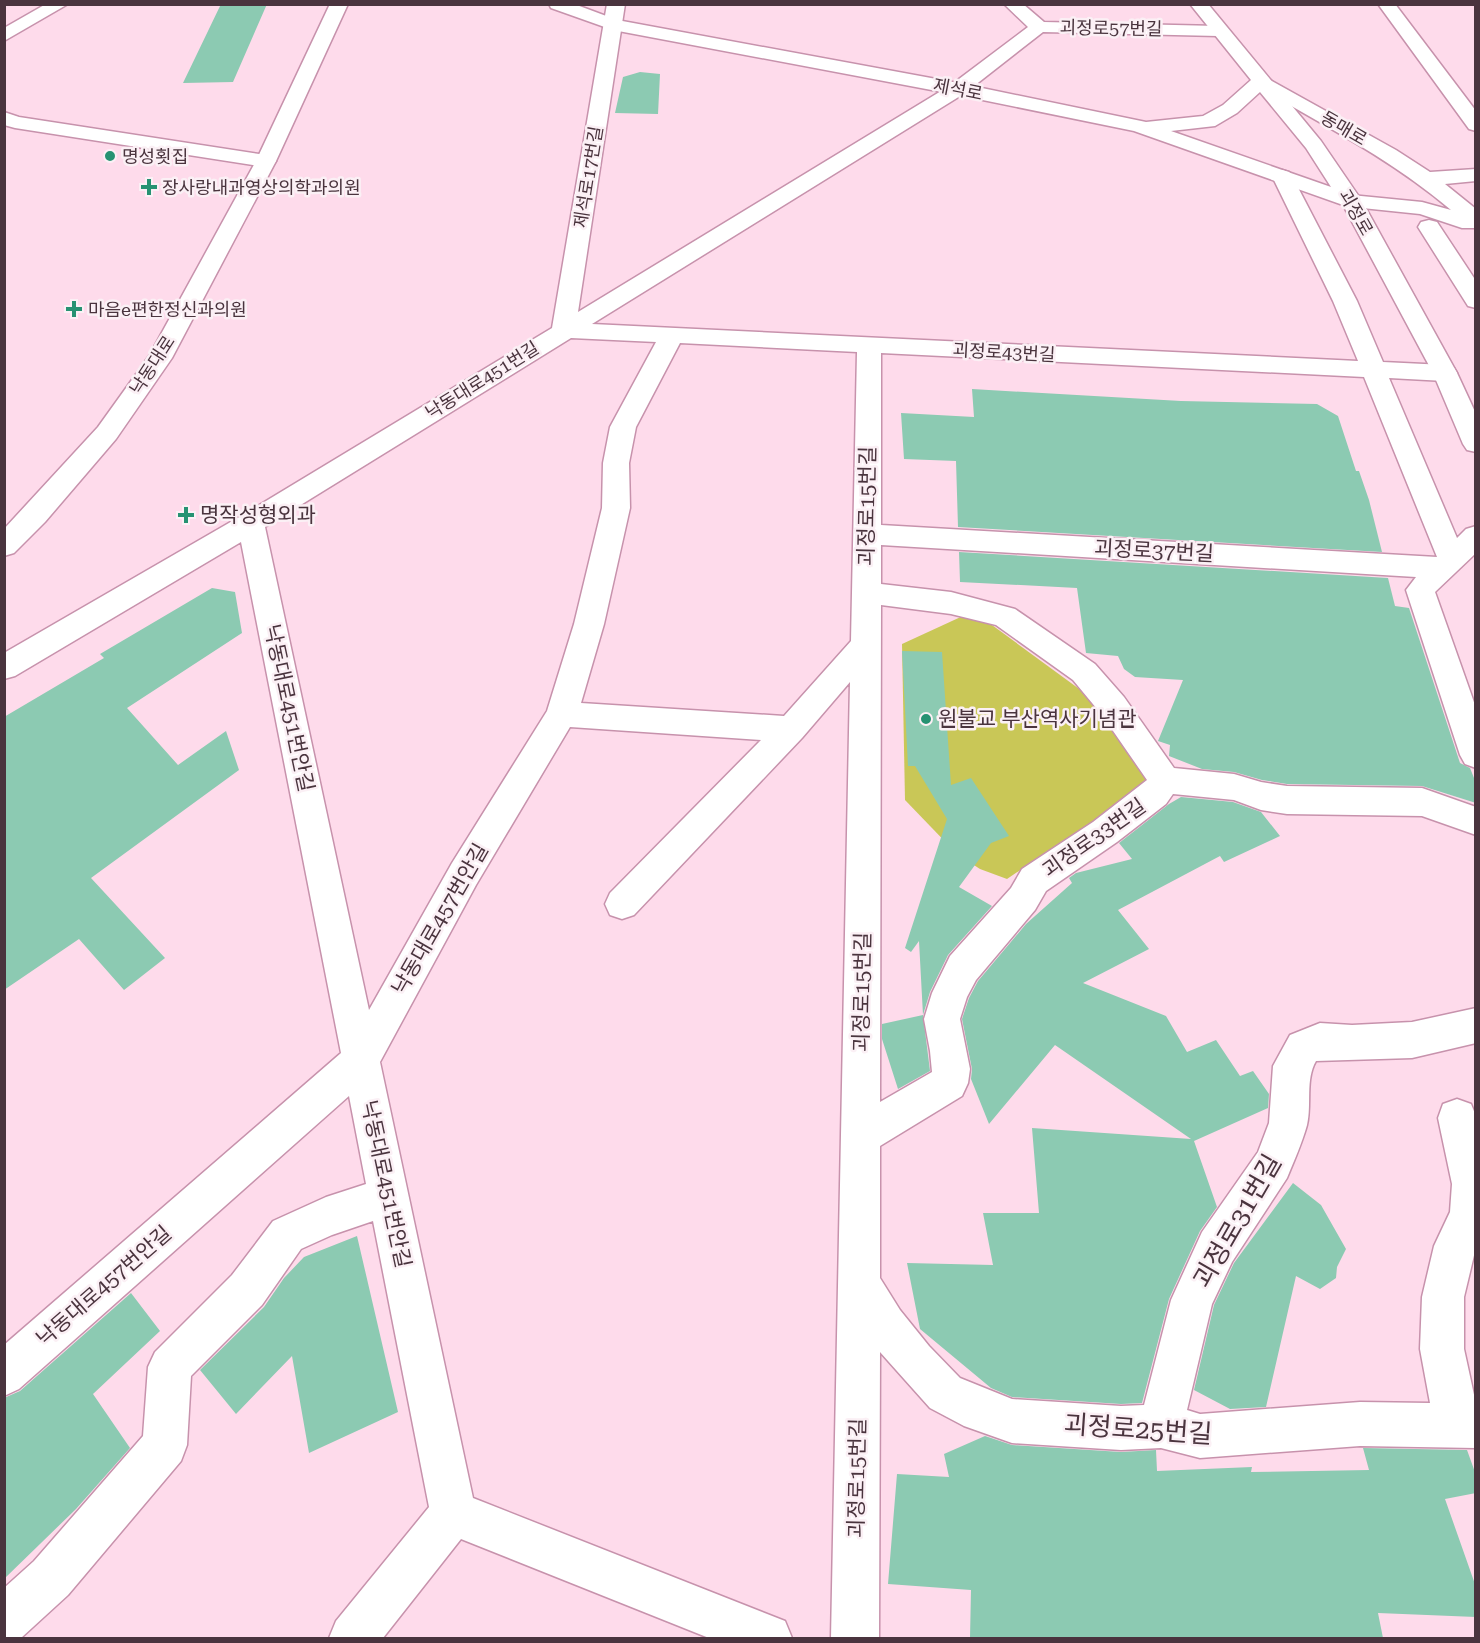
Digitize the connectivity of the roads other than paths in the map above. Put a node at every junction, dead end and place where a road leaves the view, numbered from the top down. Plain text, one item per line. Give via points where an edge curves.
1 (60, 4) edge
2 (339, 4) edge
3 (557, 4) edge
4 (1039, 4) edge
5 (1198, 4) edge
6 (1386, 4) edge
7 (1014, 6) edge
8 (615, 15) edge
9 (1039, 27) junction
10 (1218, 31) junction
11 (4, 36) edge
12 (1261, 81) junction
13 (958, 89) junction
14 (8, 124) edge
15 (1476, 125) edge
16 (1138, 126) junction
17 (266, 161) junction
18 (1476, 175) edge
19 (1282, 176) junction
20 (1429, 182) junction
21 (1476, 188) edge
22 (1352, 201) junction
23 (1476, 220) edge
24 (1476, 225) edge
25 (1429, 227) dead end
26 (1476, 301) edge
27 (563, 330) junction
28 (672, 335) junction
29 (869, 345) junction
30 (1372, 369) junction
31 (1445, 373) junction
32 (1476, 444) edge
33 (35, 515) junction
34 (251, 523) junction
35 (4, 528) edge
36 (867, 534) junction
37 (1476, 536) edge
38 (4, 546) edge
39 (1447, 563) junction
40 (866, 592) junction
41 (865, 645) junction
42 (4, 668) edge
43 (562, 714) junction
44 (791, 729) junction
45 (1476, 755) edge
46 (1165, 780) junction
47 (1476, 821) edge
48 (622, 904) dead end
49 (1476, 1025) edge
50 (361, 1060) junction
51 (1457, 1118) dead end
52 (861, 1135) junction
53 (389, 1196) junction
54 (859, 1284) junction
55 (4, 1374) edge
56 (1161, 1426) junction
57 (1466, 1426) edge
58 (453, 1513) junction
59 (4, 1621) edge
60 (353, 1638) edge
61 (768, 1638) edge
62 (855, 1638) edge

1 - 11 street
2 - 17 street, 낙동대로
3 - 8 street, 제석로
4 - 7 street
5 - 10 street, 괴정로
6 - 15 street
7 - 9 street, 괴정로57번길
8 - 13 street, 제석로
8 - 27 street, 제석로17번길
9 - 10 street, 괴정로57번길
9 - 13 street, 낙동대로451번길
10 - 12 street, 괴정로
12 - 16 street via 1208,123
12 - 20 street, 동매로 via 1389,154
12 - 22 street, 괴정로 via 1314,145
13 - 16 street, 제석로
13 - 27 street, 낙동대로451번길
14 - 17 street
16 - 19 street, 제석로
17 - 33 street, 낙동대로 via 160,358 107,433
18 - 20 street
19 - 22 street, 제석로
19 - 30 street via 1346,301
20 - 21 street
20 - 23 street, 동매로
22 - 24 street, 제석로 via 1422,208
22 - 31 street, 괴정로
25 - 26 street
27 - 28 street, 괴정로43번길
27 - 34 street, 낙동대로451번길
28 - 29 street, 괴정로43번길
28 - 43 street, 낙동대로457번안길 via 623,427 616,463 616,508 589,624
29 - 30 street, 괴정로43번길
29 - 36 street, 괴정로15번길
30 - 31 street, 괴정로43번길
30 - 39 street
31 - 32 street, 괴정로
33 - 35 street, 낙동대로
33 - 38 street, 낙동대로
34 - 42 street, 낙동대로451번길
34 - 50 street, 낙동대로451번안길
36 - 39 street, 괴정로37번길
36 - 40 street, 괴정로15번길
37 - 39 street
39 - 45 street via 1420,590
40 - 41 street, 괴정로15번길
40 - 46 street via 951,603 1005,617 1084,672
41 - 44 street
41 - 52 street, 괴정로15번길
43 - 44 street
43 - 50 street, 낙동대로457번안길 via 464,873
44 - 48 street
46 - 47 street, 괴정로33번길 via 1234,787 1287,800 1422,802
46 - 52 street, 괴정로33번길 via 1155,794 1034,880 1023,899 963,968 950,993 942,1020 951,1069 949,1083
49 - 56 street, 괴정로31번길 via 1412,1040 1352,1044 1320,1041 1303,1048 1292,1066 1288,1123 1273,1164 1217,1247 1192,1300
50 - 53 street, 낙동대로451번안길
50 - 55 street, 낙동대로457번안길
51 - 57 street via 1472,1184 1470,1214 1455,1246 1443,1297 1443,1349
52 - 54 street, 괴정로15번길
53 - 58 street, 낙동대로451번안길
53 - 59 street via 326,1216 287,1235 247,1290 170,1367 165,1445 51,1578
54 - 56 street, 괴정로25번길 via 892,1334 945,1393 980,1410 1012,1421 1122,1428
54 - 62 street, 괴정로15번길
56 - 57 street, 괴정로25번길 via 1200,1436 1359,1424
58 - 60 street
58 - 61 street

